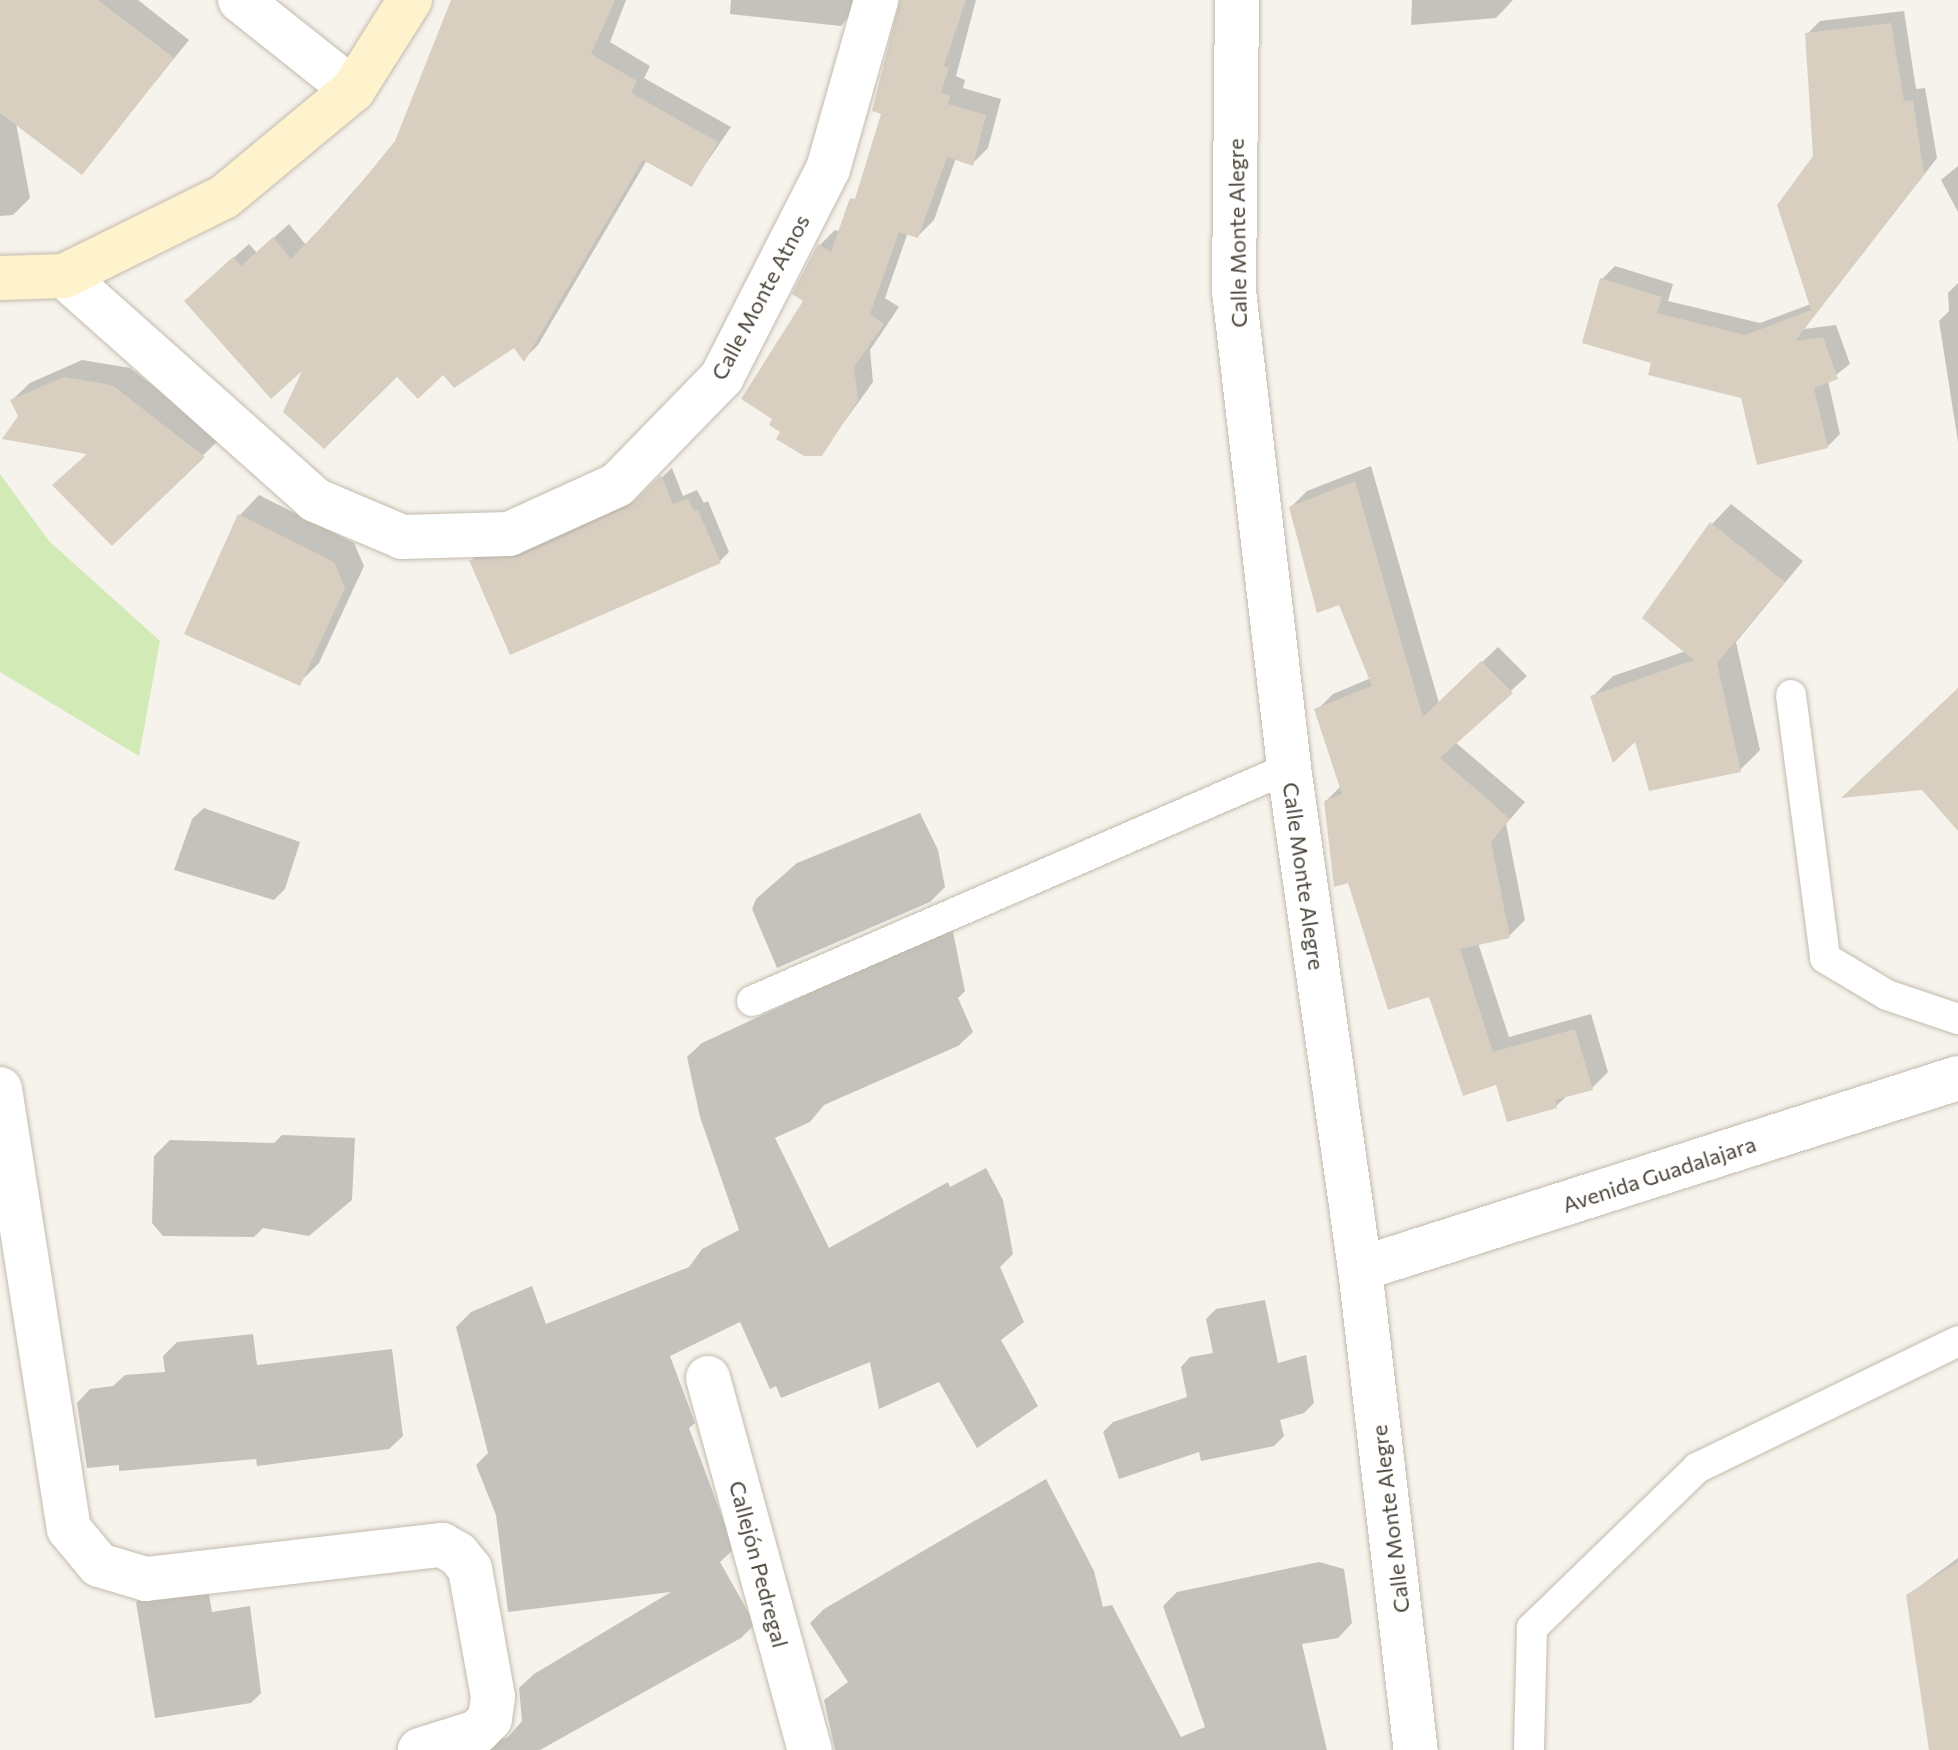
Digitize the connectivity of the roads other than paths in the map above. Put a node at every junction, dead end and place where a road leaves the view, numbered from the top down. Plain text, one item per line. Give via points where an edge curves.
1 (240, 0) edge
2 (410, 0) edge
3 (876, 0) edge
4 (1237, 0) edge
5 (353, 90) junction
6 (64, 276) junction
7 (0, 278) edge
8 (1791, 695) dead end
9 (1289, 768) junction
10 (752, 1001) dead end
11 (1958, 1019) edge
12 (1958, 1078) edge
13 (0, 1089) edge
14 (1360, 1269) junction
15 (1958, 1341) edge
16 (708, 1378) dead end
17 (420, 1750) edge
18 (810, 1750) edge
19 (1416, 1750) edge
20 (1529, 1750) edge

1 - 5 street
2 - 5 street
3 - 6 street, Calle Monte Atnos via 828,169 722,377 617,485 509,534 402,537 315,500
4 - 9 street, Calle Monte Alegre via 1234,291
5 - 6 street via 224,197
6 - 7 street
8 - 11 lane via 1825,958 1887,995
9 - 10 lane
9 - 14 street, Calle Monte Alegre
12 - 14 street, Avenida Guadalajara
13 - 17 street via 69,1529 99,1565 146,1579 442,1545 458,1554 470,1569 493,1697 490,1719 477,1732
14 - 19 street, Calle Monte Alegre
15 - 20 lane via 1697,1468 1532,1628
16 - 18 street, Callejón Pedregal

